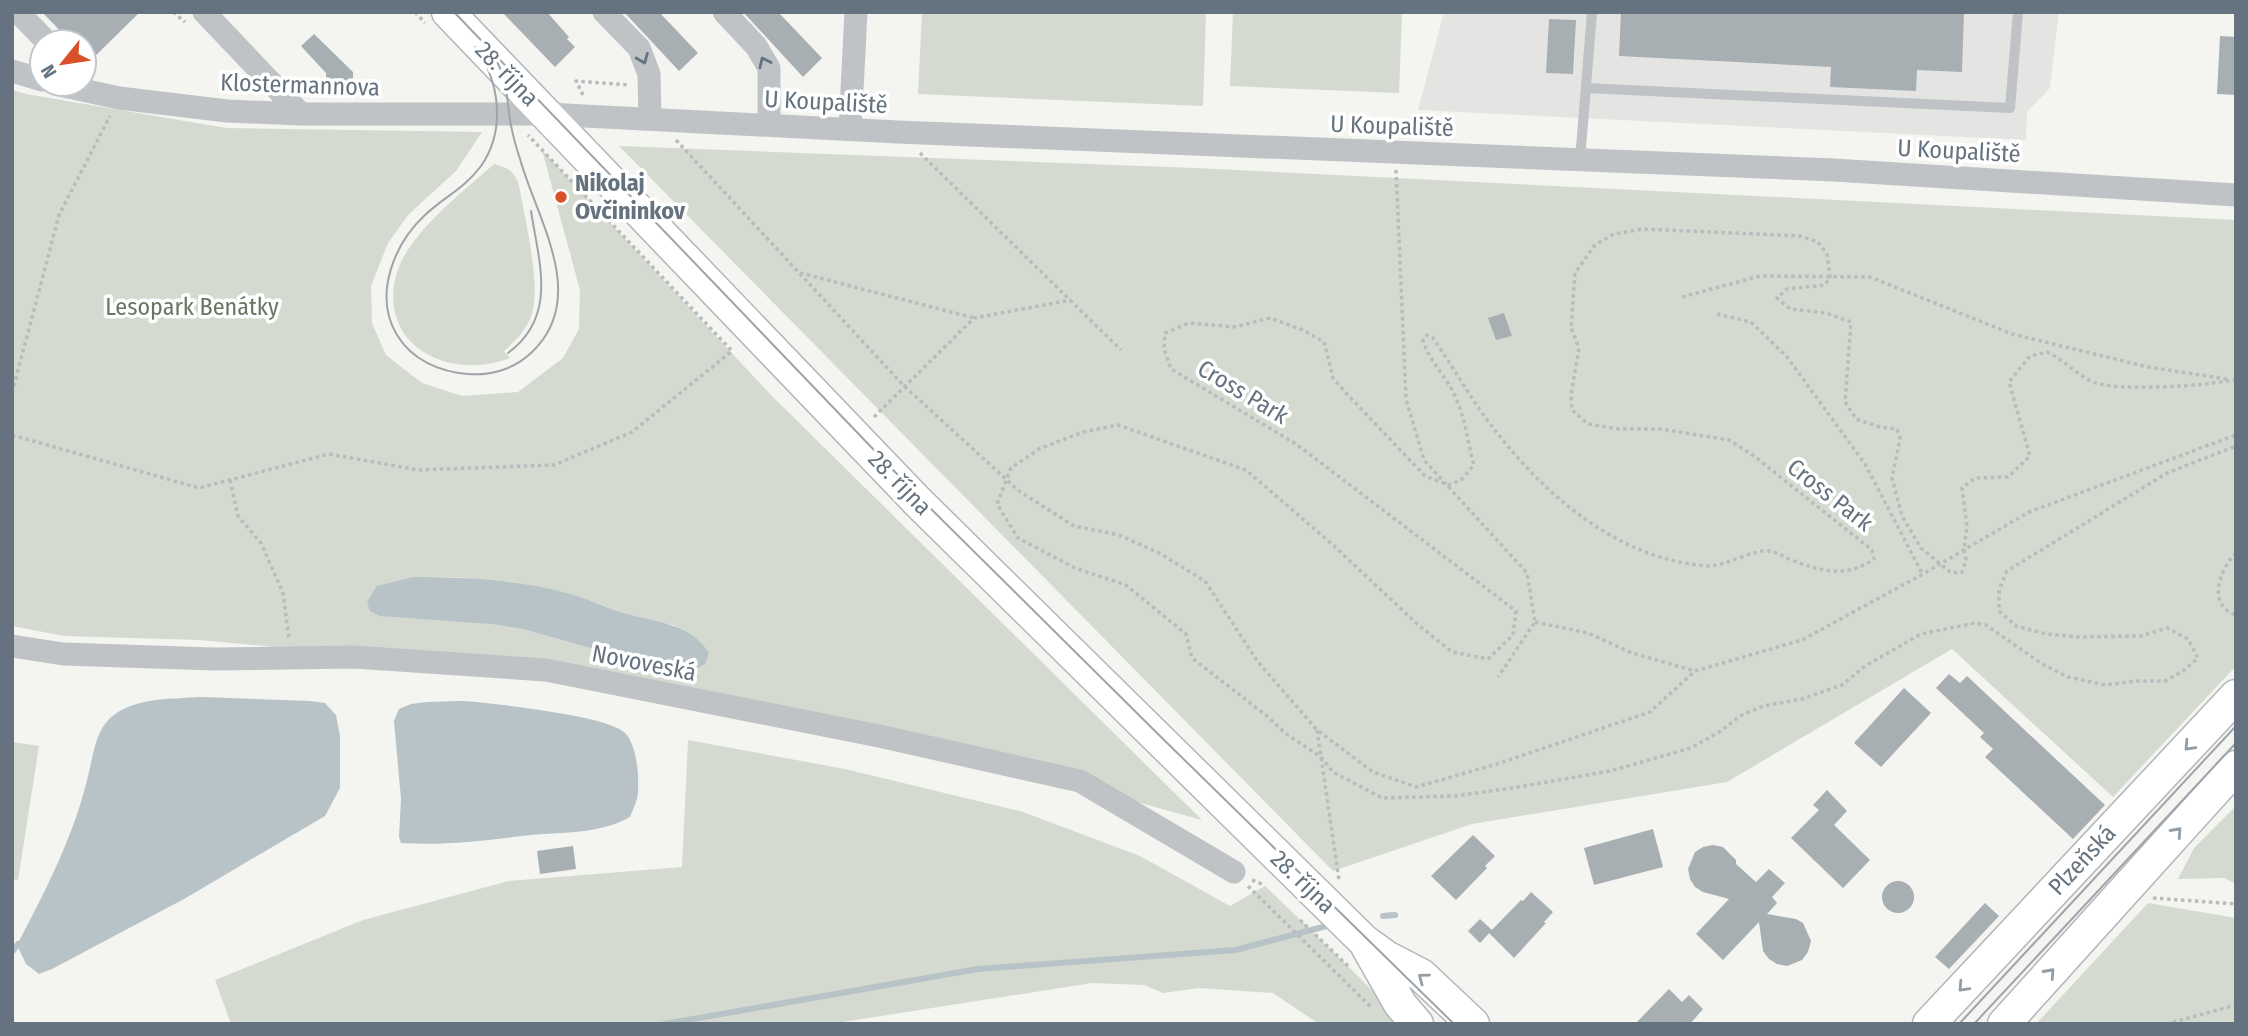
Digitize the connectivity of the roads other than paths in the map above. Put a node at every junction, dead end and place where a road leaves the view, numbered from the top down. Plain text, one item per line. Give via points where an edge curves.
1 (18, 12) edge
2 (204, 12) edge
3 (448, 12) edge
4 (604, 12) edge
5 (724, 12) edge
6 (856, 12) edge
7 (1592, 12) edge
8 (2018, 12) edge
9 (33, 28) edge
10 (1586, 89) junction
11 (98, 93) edge
12 (301, 114) junction
13 (546, 114) junction
14 (650, 119) junction
15 (769, 125) junction
16 (850, 130) junction
17 (1580, 160) junction
18 (2236, 195) edge
19 (12, 646) edge
20 (2236, 696) edge
21 (2236, 767) edge
22 (1234, 872) road end
23 (1364, 942) junction
24 (1417, 1024) edge
25 (1474, 1024) edge
26 (1929, 1024) edge
27 (2004, 1024) edge

1 - 9 street
2 - 12 street
3 - 13 main road, 28. října
4 -> 14 street via 639,48 649,74
15 -> 5 street via 769,68 756,46
6 - 16 street
7 - 10 lane
8 - 10 lane via 2010,108
10 - 17 lane
11 - 12 street, Klostermannova via 227,111
12 - 13 street, Klostermannova
13 - 14 street, U Koupaliště
13 - 23 main road, 28. října via 927,512 1335,898
14 - 15 street, U Koupaliště
15 - 16 street, U Koupaliště
16 - 17 street, U Koupaliště
17 - 18 street, U Koupaliště via 1834,170
19 - 22 street, Novoveská via 63,654 354,657 546,670 1080,781
20 -> 26 main road, Plzeňská
27 -> 21 main road
23 - 24 main road, 28. října via 1399,1004
25 -> 23 main road, 28. října via 1421,975

